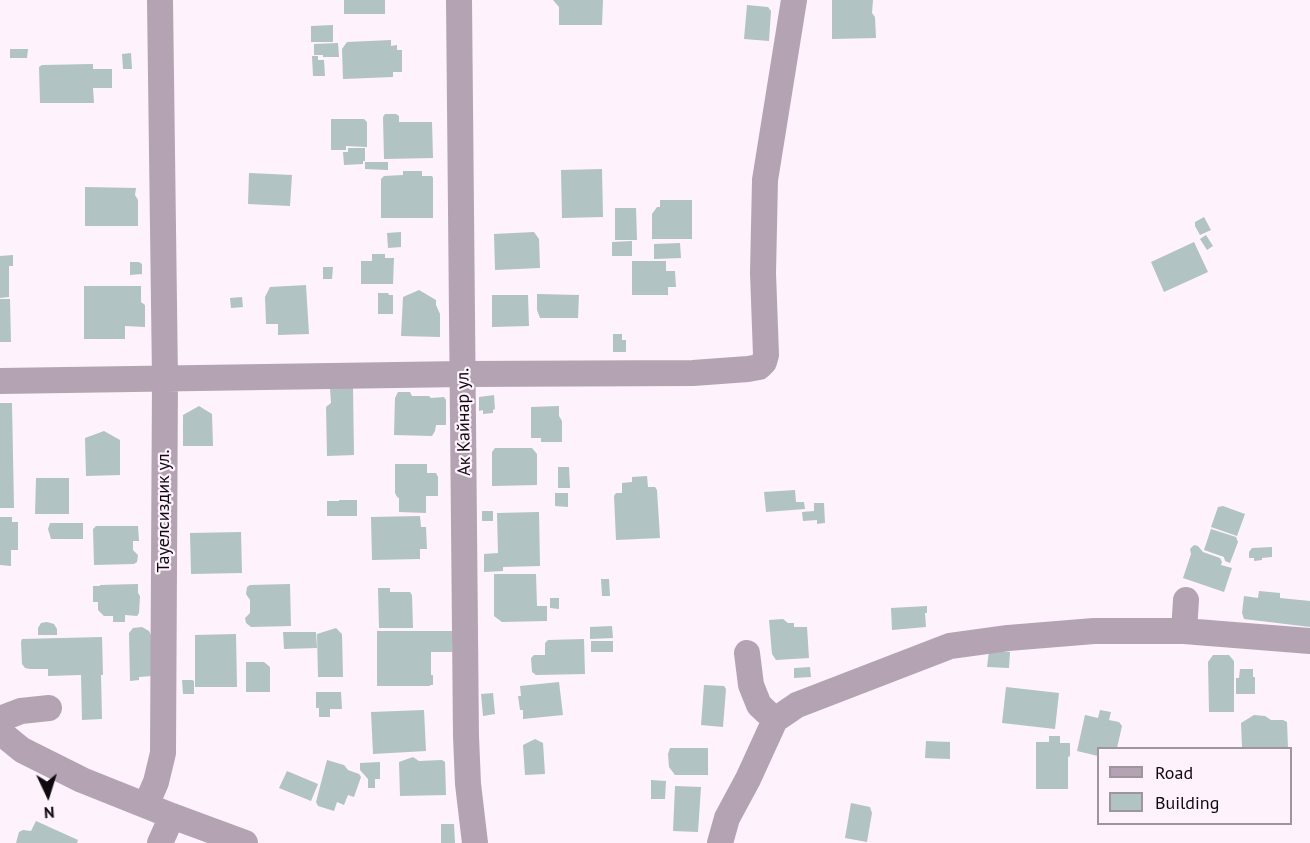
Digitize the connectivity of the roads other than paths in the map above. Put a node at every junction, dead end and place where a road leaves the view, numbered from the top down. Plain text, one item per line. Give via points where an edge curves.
1 (160, 0) edge
2 (459, 0) edge
3 (795, 0) edge
4 (463, 374) junction
5 (165, 379) junction
6 (0, 381) edge
7 (1186, 600) dead end
8 (1184, 631) junction
9 (1310, 641) edge
10 (747, 653) dead end
11 (49, 708) dead end
12 (0, 719) edge
13 (775, 720) junction
14 (0, 732) edge
15 (146, 805) junction
16 (172, 816) junction
17 (160, 843) edge
18 (245, 843) edge
19 (475, 843) edge
20 (720, 843) edge

1 - 5 street, Тауелсиздик ул.
2 - 4 street, Ак Кайнар ул.
3 - 4 street via 765,180 764,362 748,369 693,373
4 - 5 street
4 - 19 street, Ак Кайнар ул. via 466,736
5 - 6 street
5 - 15 street, Тауелсиздик ул. via 163,753
7 - 8 street
8 - 9 street
8 - 13 street via 1094,631 950,646 797,705
10 - 13 street via 751,685 759,705
11 - 12 street via 21,711
13 - 20 street via 727,818
14 - 15 street via 22,750 82,780
15 - 16 street
16 - 17 street
16 - 18 street

